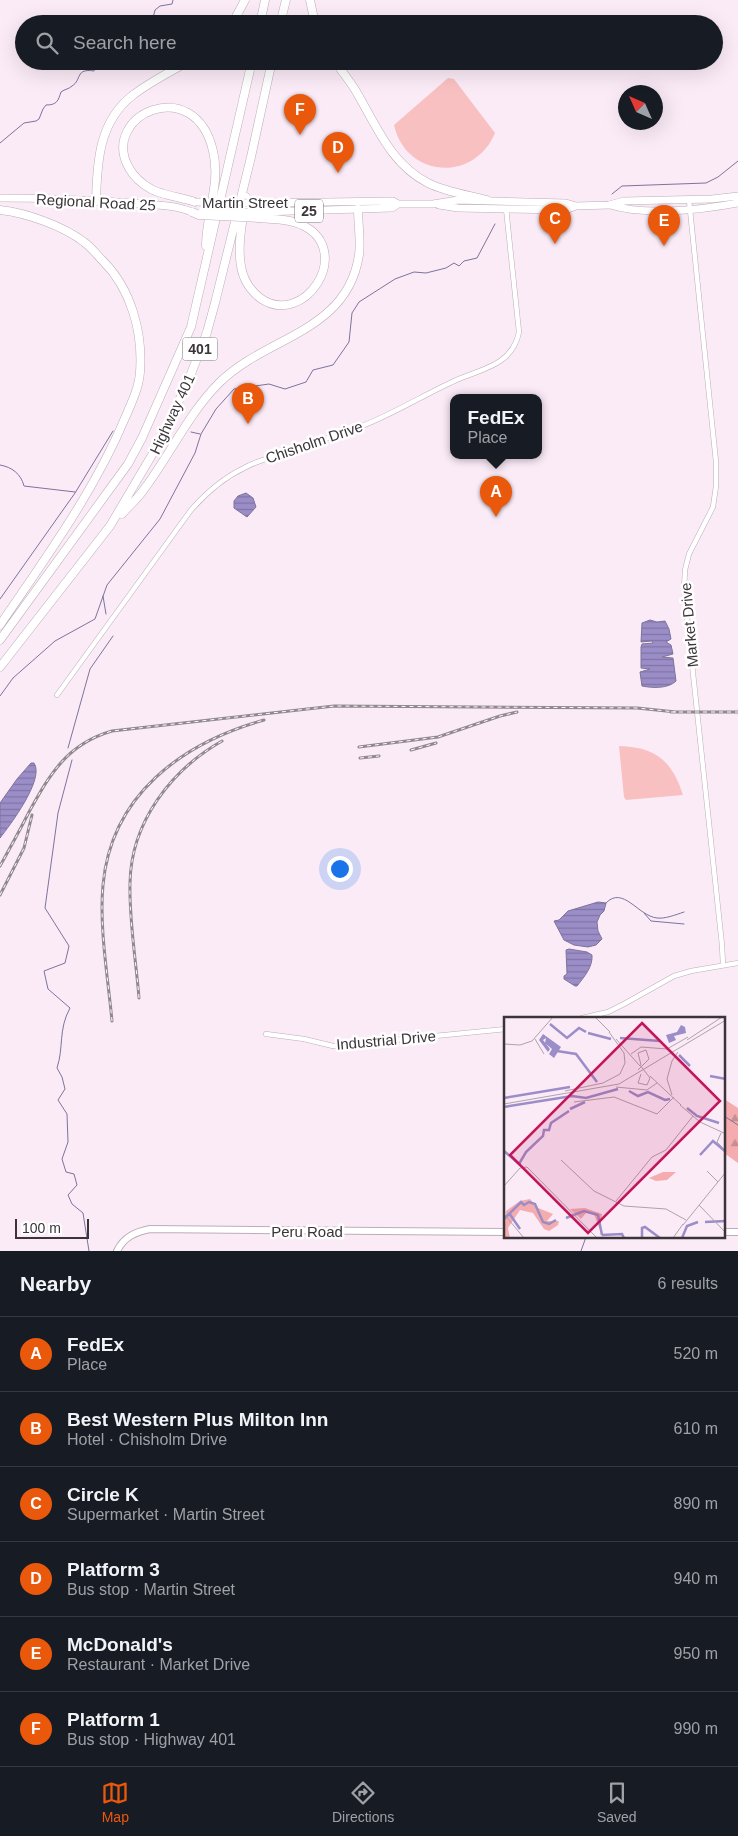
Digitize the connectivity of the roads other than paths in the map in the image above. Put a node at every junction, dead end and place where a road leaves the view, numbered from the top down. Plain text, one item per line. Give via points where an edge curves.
1 (245, 0) edge
2 (265, 0) edge
3 (286, 0) edge
4 (310, 0) edge
5 (237, 15) edge
6 (262, 15) edge
7 (282, 15) edge
8 (313, 15) edge
9 (174, 70) edge
10 (250, 70) edge
11 (270, 70) edge
12 (341, 70) edge
13 (251, 157) junction
14 (738, 196) edge
15 (0, 198) edge
16 (487, 200) junction
17 (689, 200) junction
18 (96, 201) junction
19 (505, 201) junction
20 (195, 202) junction
21 (738, 203) edge
22 (398, 204) junction
23 (433, 204) junction
24 (609, 205) junction
25 (576, 206) junction
26 (181, 208) junction
27 (358, 209) junction
28 (506, 209) junction
29 (690, 209) junction
30 (0, 210) edge
31 (192, 212) joint
32 (259, 215) junction
33 (207, 258) junction
34 (110, 526) junction
35 (0, 625) edge
36 (0, 640) edge
37 (0, 667) edge
38 (57, 695) dead end
39 (738, 963) edge
40 (723, 966) junction
41 (586, 1017) edge
42 (504, 1029) edge
43 (266, 1034) dead end
44 (504, 1232) edge
45 (117, 1251) edge

1 - 5 highway
2 - 6 highway
3 - 7 highway
4 - 8 highway
9 - 18 highway via 132,96 113,116 100,147
10 - 33 highway, Highway 401 / 401
11 - 13 highway, Highway 401 / 401
12 - 16 highway via 389,150 400,162 429,184
13 - 32 highway via 240,243 245,280 263,300 295,304 319,280 324,269 325,250 320,240 303,226
13 - 34 highway, Highway 401 / 401 via 207,332 191,374 162,438
14 - 17 main road, Martin Street / 25
15 - 18 main road, Regional Road 25 / 25
16 - 19 main road, Martin Street / 25
16 - 23 main road, Martin Street / 25
17 - 24 main road, Martin Street / 25 via 624,201
17 - 29 street, Market Drive
18 - 26 main road, Regional Road 25 / 25
19 - 25 main road, Martin Street / 25
19 - 28 street, Chisholm Drive
20 - 22 main road, Martin Street / 25, bridge via 393,200
20 - 26 main road, Martin Street / 25
20 - 33 highway via 152,190 133,174 123,152 124,141 142,115 163,107 177,108 201,122 208,136 216,166 216,182 206,230
21 - 29 main road, Martin Street / 25
22 - 23 main road, Martin Street / 25
22 - 27 main road, Martin Street / 25 via 392,208
23 - 28 main road, Martin Street / 25
24 - 25 main road, Martin Street / 25
24 - 29 main road, Martin Street / 25 via 625,210
25 - 28 main road, Martin Street / 25 via 565,210
26 - 31 main road, Regional Road 25 / 25
27 - 32 main road, Martin Street / 25
27 - 34 highway via 359,254 352,280 343,295 313,325 244,362 218,384 142,492
28 - 38 street, Chisholm Drive via 519,332 505,359 449,383 388,416 254,463 219,483 191,510
29 - 40 street, Market Drive via 716,486 713,507 689,554 684,589
30 - 35 highway via 60,228 84,242 110,268 128,296 140,346 140,373 134,397 101,469
31 - 32 highway, bridge via 199,215
33 - 36 highway, Highway 401 / 401 via 190,327 128,464
34 - 37 highway, Highway 401 / 401
39 - 40 street
40 - 41 street via 674,976 608,1012
42 - 43 street, Industrial Drive via 333,1046 304,1038
44 - 45 street, Peru Road via 150,1229 132,1234

